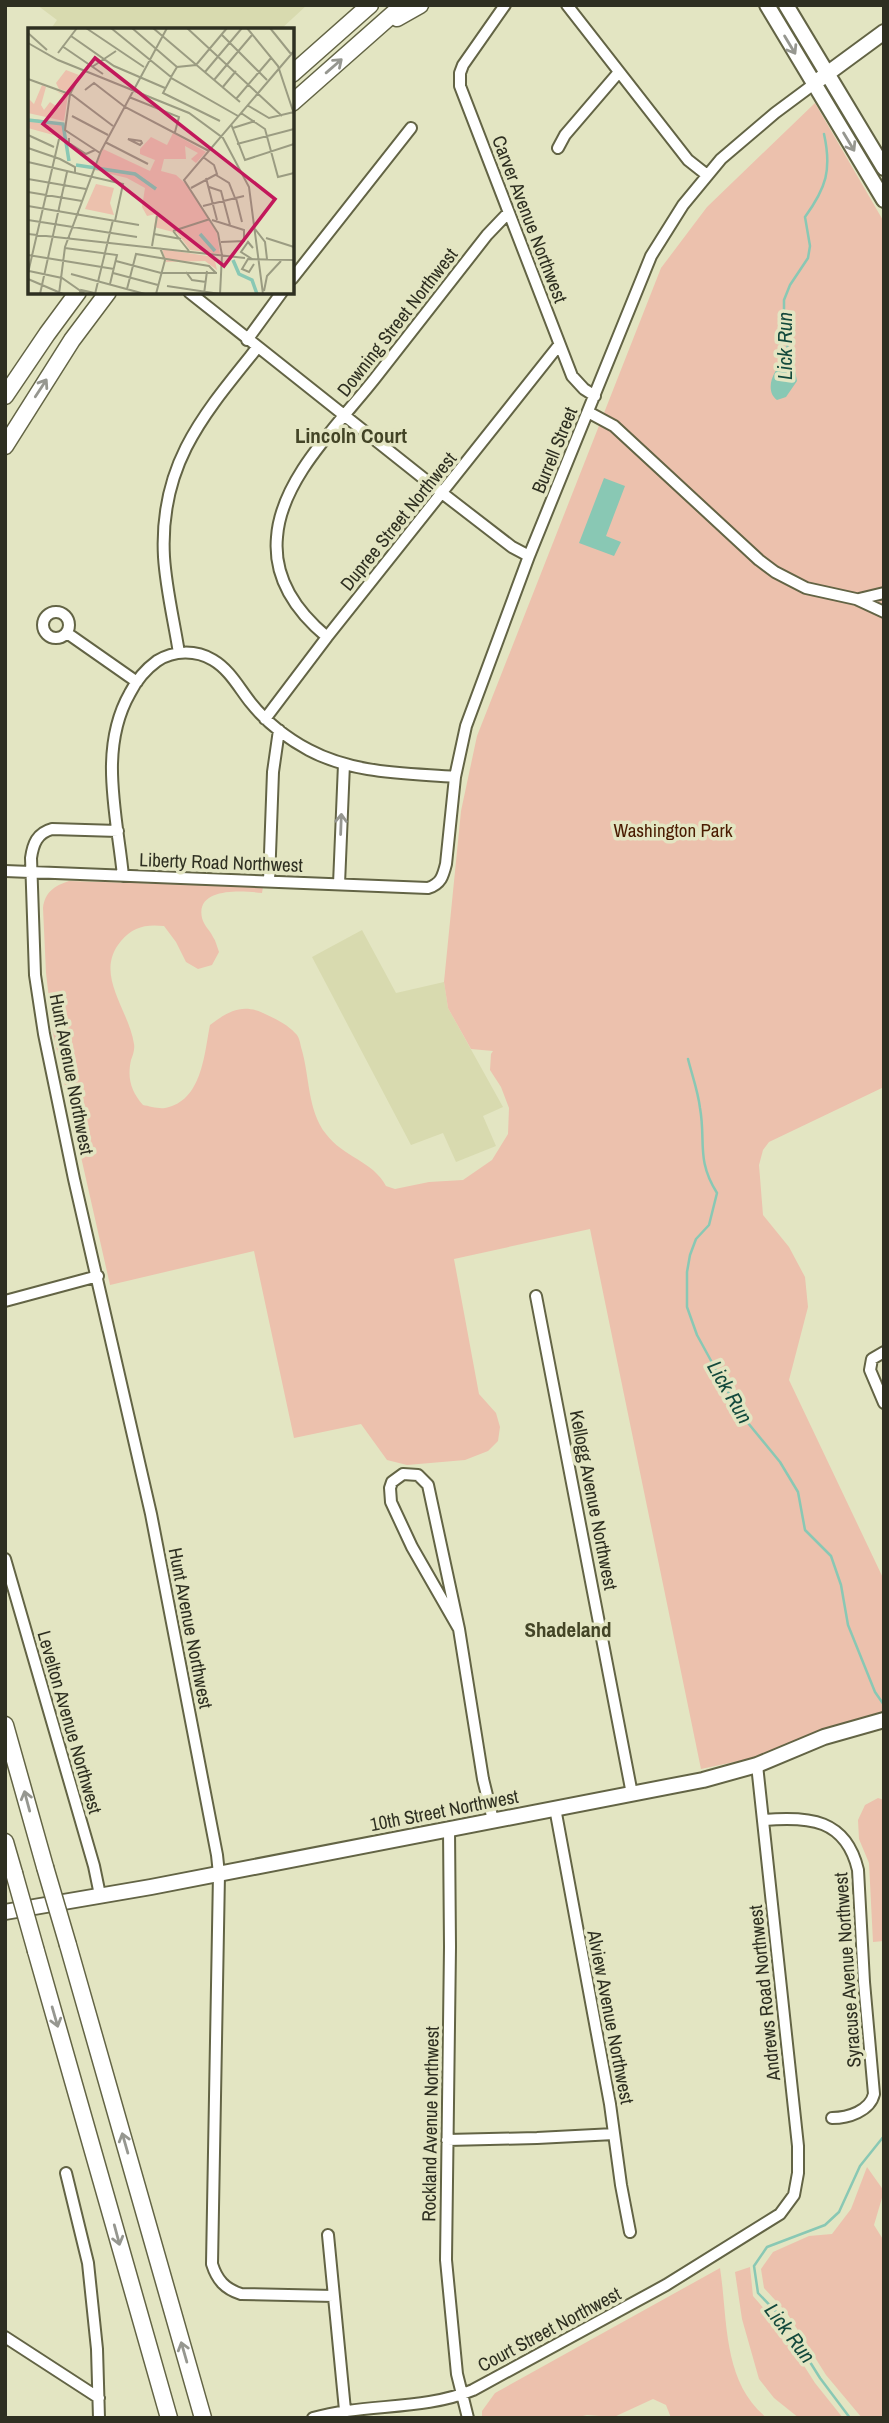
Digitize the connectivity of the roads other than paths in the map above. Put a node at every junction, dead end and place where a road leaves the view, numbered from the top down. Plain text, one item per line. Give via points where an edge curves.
1 (360, 5) edge
2 (370, 5) edge
3 (403, 5) edge
4 (420, 5) edge
5 (505, 5) edge
6 (567, 5) edge
7 (767, 5) edge
8 (786, 5) edge
9 (376, 29) junction
10 (884, 32) edge
11 (326, 44) junction
12 (294, 72) edge
13 (620, 72) junction
14 (827, 74) junction
15 (814, 84) junction
16 (294, 101) edge
17 (411, 128) dead end
18 (558, 148) dead end
19 (884, 168) edge
20 (707, 175) junction
21 (884, 200) edge
22 (508, 213) junction
23 (294, 276) edge
24 (77, 294) edge
25 (106, 294) edge
26 (191, 294) edge
27 (281, 294) edge
28 (247, 340) junction
29 (559, 345) junction
30 (257, 348) junction
31 (5, 396) edge
32 (595, 396) junction
33 (588, 412) junction
34 (345, 417) junction
35 (5, 446) edge
36 (442, 493) junction
37 (528, 556) junction
38 (884, 593) edge
39 (856, 599) junction
40 (884, 612) edge
41 (67, 633) dead end
42 (327, 637) junction
43 (179, 653) junction
44 (137, 682) junction
45 (265, 719) junction
46 (279, 730) junction
47 (344, 764) junction
48 (455, 777) junction
49 (118, 831) junction
50 (5, 872) edge
51 (33, 872) junction
52 (123, 876) junction
53 (269, 881) junction
54 (339, 884) junction
55 (434, 886) joint
56 (97, 1276) junction
57 (536, 1296) dead end
58 (5, 1301) edge
59 (884, 1352) edge
60 (884, 1403) edge
61 (5, 1559) edge
62 (459, 1629) junction
63 (884, 1720) edge
64 (5, 1725) edge
65 (757, 1765) junction
66 (632, 1794) junction
67 (555, 1808) junction
68 (493, 1820) junction
69 (764, 1820) junction
70 (449, 1829) junction
71 (5, 1842) edge
72 (219, 1874) junction
73 (100, 1895) junction
74 (5, 1912) edge
75 (832, 2118) dead end
76 (614, 2134) junction
77 (447, 2140) junction
78 (66, 2173) dead end
79 (780, 2214) joint
80 (630, 2232) dead end
81 (328, 2235) dead end
82 (334, 2297) junction
83 (5, 2337) edge
84 (462, 2395) junction
85 (99, 2398) junction
86 (345, 2410) junction
87 (99, 2418) edge
88 (169, 2418) edge
89 (203, 2418) edge
90 (313, 2418) edge
91 (468, 2418) edge

1 - 11 highway
2 - 11 highway
3 - 9 highway
4 - 9 highway
5 - 22 street, Carver Avenue Northwest via 463,65 460,86
6 - 13 street
7 -> 15 main road
8 - 14 main road
16 -> 9 highway
10 - 14 main road
11 - 12 highway
13 - 18 street
13 - 20 street via 688,160
14 - 15 main road
14 - 19 main road
15 - 20 street, Burrell Street
15 -> 21 main road
17 - 23 street
20 - 32 street, Burrell Street via 651,256
22 - 29 street, Carver Avenue Northwest
22 - 34 street, Downing Street Northwest
24 - 31 highway
35 -> 25 highway
26 - 28 street
27 - 28 street
28 - 30 street
29 - 32 street, Carver Avenue Northwest via 572,376
29 - 36 street, Dupree Street Northwest
30 - 34 street
30 - 43 street via 198,423 169,493 164,556
32 - 33 street, Burrell Street
33 - 37 street, Burrell Street
33 - 39 street via 614,426 775,572 806,588
34 - 36 street
34 - 42 street, Downing Street Northwest via 301,473 284,506 276,539 285,586 302,614
36 - 37 street
36 - 42 street, Dupree Street Northwest
37 - 48 street, Burrell Street via 470,715
38 - 39 street
39 - 40 street
41 - 44 street
42 - 45 street, Dupree Street Northwest
43 - 44 street via 159,660
43 - 45 street via 199,654 222,666
44 - 49 street via 113,738 111,766
45 - 46 street
46 - 47 street via 311,751
46 - 53 street
47 - 48 street via 382,772
54 -> 47 street
48 - 55 street, Burrell Street via 446,864
49 - 51 street, Hunt Avenue Northwest via 46,831 33,849
49 - 52 street
50 - 51 street, Liberty Road Northwest
51 - 52 street, Liberty Road Northwest
51 - 56 street, Hunt Avenue Northwest via 35,975
52 - 53 street, Liberty Road Northwest
53 - 54 street, Liberty Road Northwest
54 - 55 street, Liberty Road Northwest
56 - 58 street
56 - 72 street, Hunt Avenue Northwest via 150,1514
57 - 66 street, Kellogg Avenue Northwest
59 - 60 street via 872,1359 870,1370
61 - 73 street, Levelton Avenue Northwest
62 - 62 street via 428,1485 418,1475 403,1474 392,1482 391,1502
62 - 68 street
63 - 65 main road, 10th Street Northwest via 824,1737
89 -> 64 highway, bridge
65 - 66 main road, 10th Street Northwest
65 - 69 street, Andrews Road Northwest
66 - 67 main road, 10th Street Northwest
67 - 68 main road, 10th Street Northwest
67 - 76 street, Alview Avenue Northwest
68 - 70 main road, 10th Street Northwest
69 - 75 street, Syracuse Avenue Northwest via 821,1822 841,1835 857,1863 874,2094 870,2103 851,2116
69 - 79 street, Andrews Road Northwest via 798,2146 794,2195
70 - 72 main road, 10th Street Northwest
70 - 77 street, Rockland Avenue Northwest
71 -> 88 highway, bridge
72 - 73 main road, 10th Street Northwest
72 - 82 street, Hunt Avenue Northwest via 212,2264 220,2282 241,2294
73 - 74 main road, 10th Street Northwest
76 - 77 street
76 - 80 street, Alview Avenue Northwest
77 - 84 street, Rockland Avenue Northwest via 446,2260
78 - 85 street via 88,2263
79 - 84 street, Court Street Northwest via 666,2285
81 - 82 street
82 - 86 street
83 - 85 street
84 - 86 street, Court Street Northwest
84 - 91 street, Rockland Avenue Northwest
85 - 87 street
86 - 90 street, Court Street Northwest

